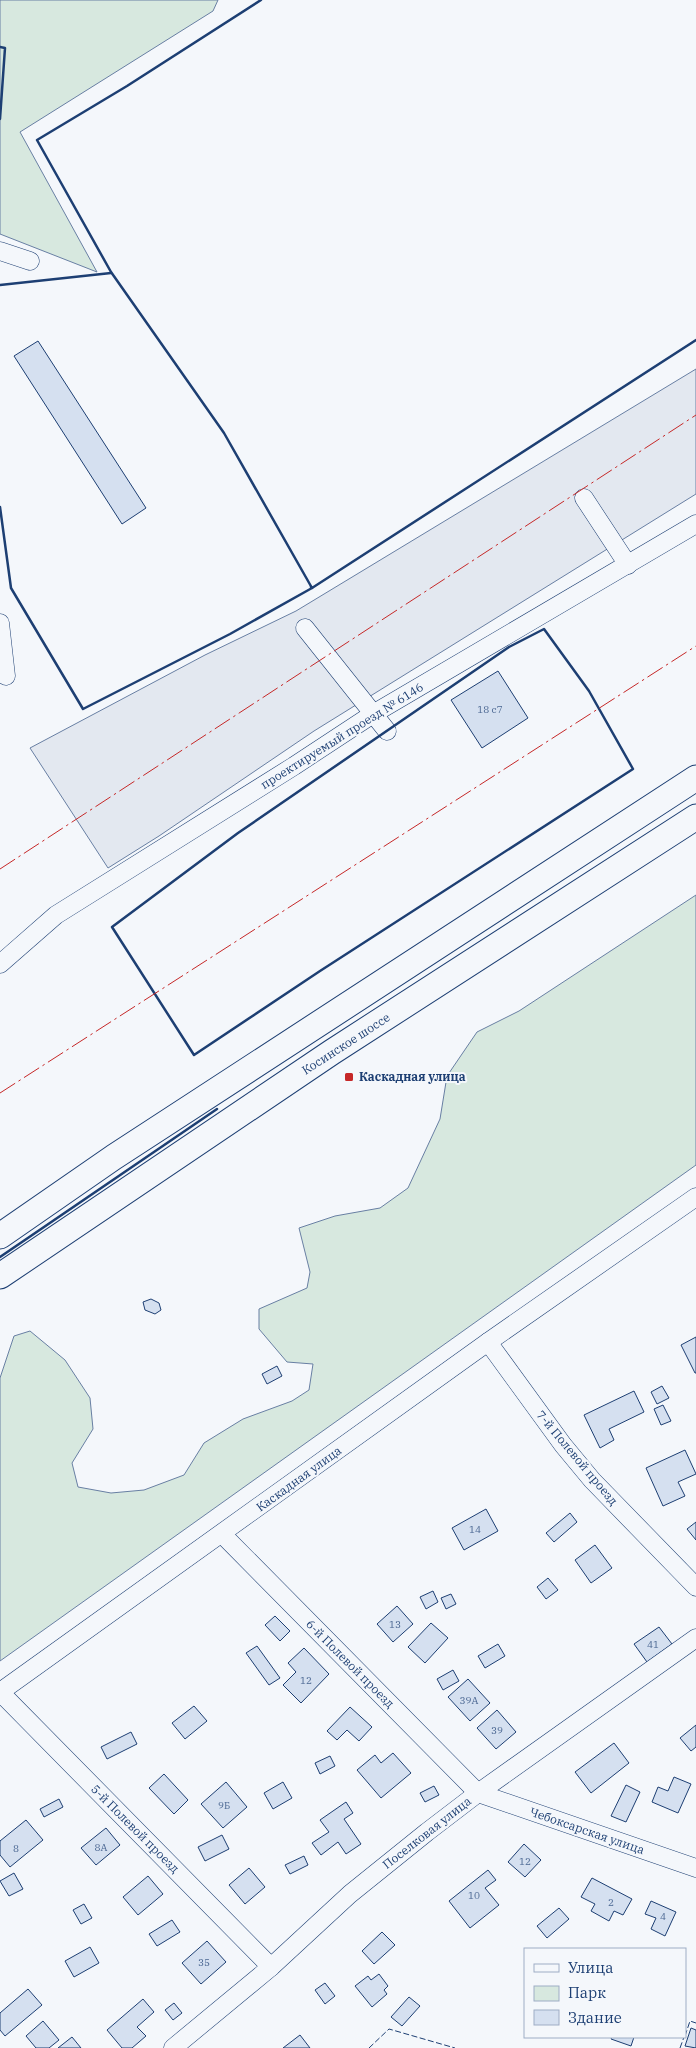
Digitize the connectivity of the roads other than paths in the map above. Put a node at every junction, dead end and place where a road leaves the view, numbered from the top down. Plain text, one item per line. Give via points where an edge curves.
1 (0, 251) edge
2 (30, 261) dead end
3 (584, 498) dead end
4 (696, 524) edge
5 (628, 565) junction
6 (0, 623) edge
7 (305, 628) dead end
8 (6, 676) dead end
9 (373, 714) junction
10 (386, 731) dead end
11 (696, 778) edge
12 (696, 817) edge
13 (0, 964) edge
14 (696, 1197) edge
15 (0, 1236) edge
16 (0, 1276) edge
17 (488, 1342) junction
18 (222, 1534) junction
19 (696, 1587) edge
20 (696, 1638) edge
21 (0, 1692) edge
22 (478, 1793) junction
23 (696, 1868) edge
24 (270, 1966) junction
25 (173, 2048) edge

1 - 2 street
3 - 5 street
4 - 5 street, проектируемый проезд № 6146
5 - 9 street, проектируемый проезд № 6146
6 - 8 street
7 - 9 street
9 - 10 street
9 - 13 street, проектируемый проезд № 6146 via 56,915
11 - 15 highway via 114,1157
12 - 16 highway, Косинское шоссе via 332,1052
14 - 17 street, Каскадная улица
17 - 18 street, Каскадная улица
17 - 19 street, 7-й Полевой проезд via 563,1446
18 - 21 street, Каскадная улица
18 - 22 street, 6-й Полевой проезд
20 - 22 street, Поселковая улица
21 - 24 street, 5-й Полевой проезд
22 - 23 street, Чебоксарская улица
22 - 24 street, Поселковая улица via 350,1894
24 - 25 street, Поселковая улица

